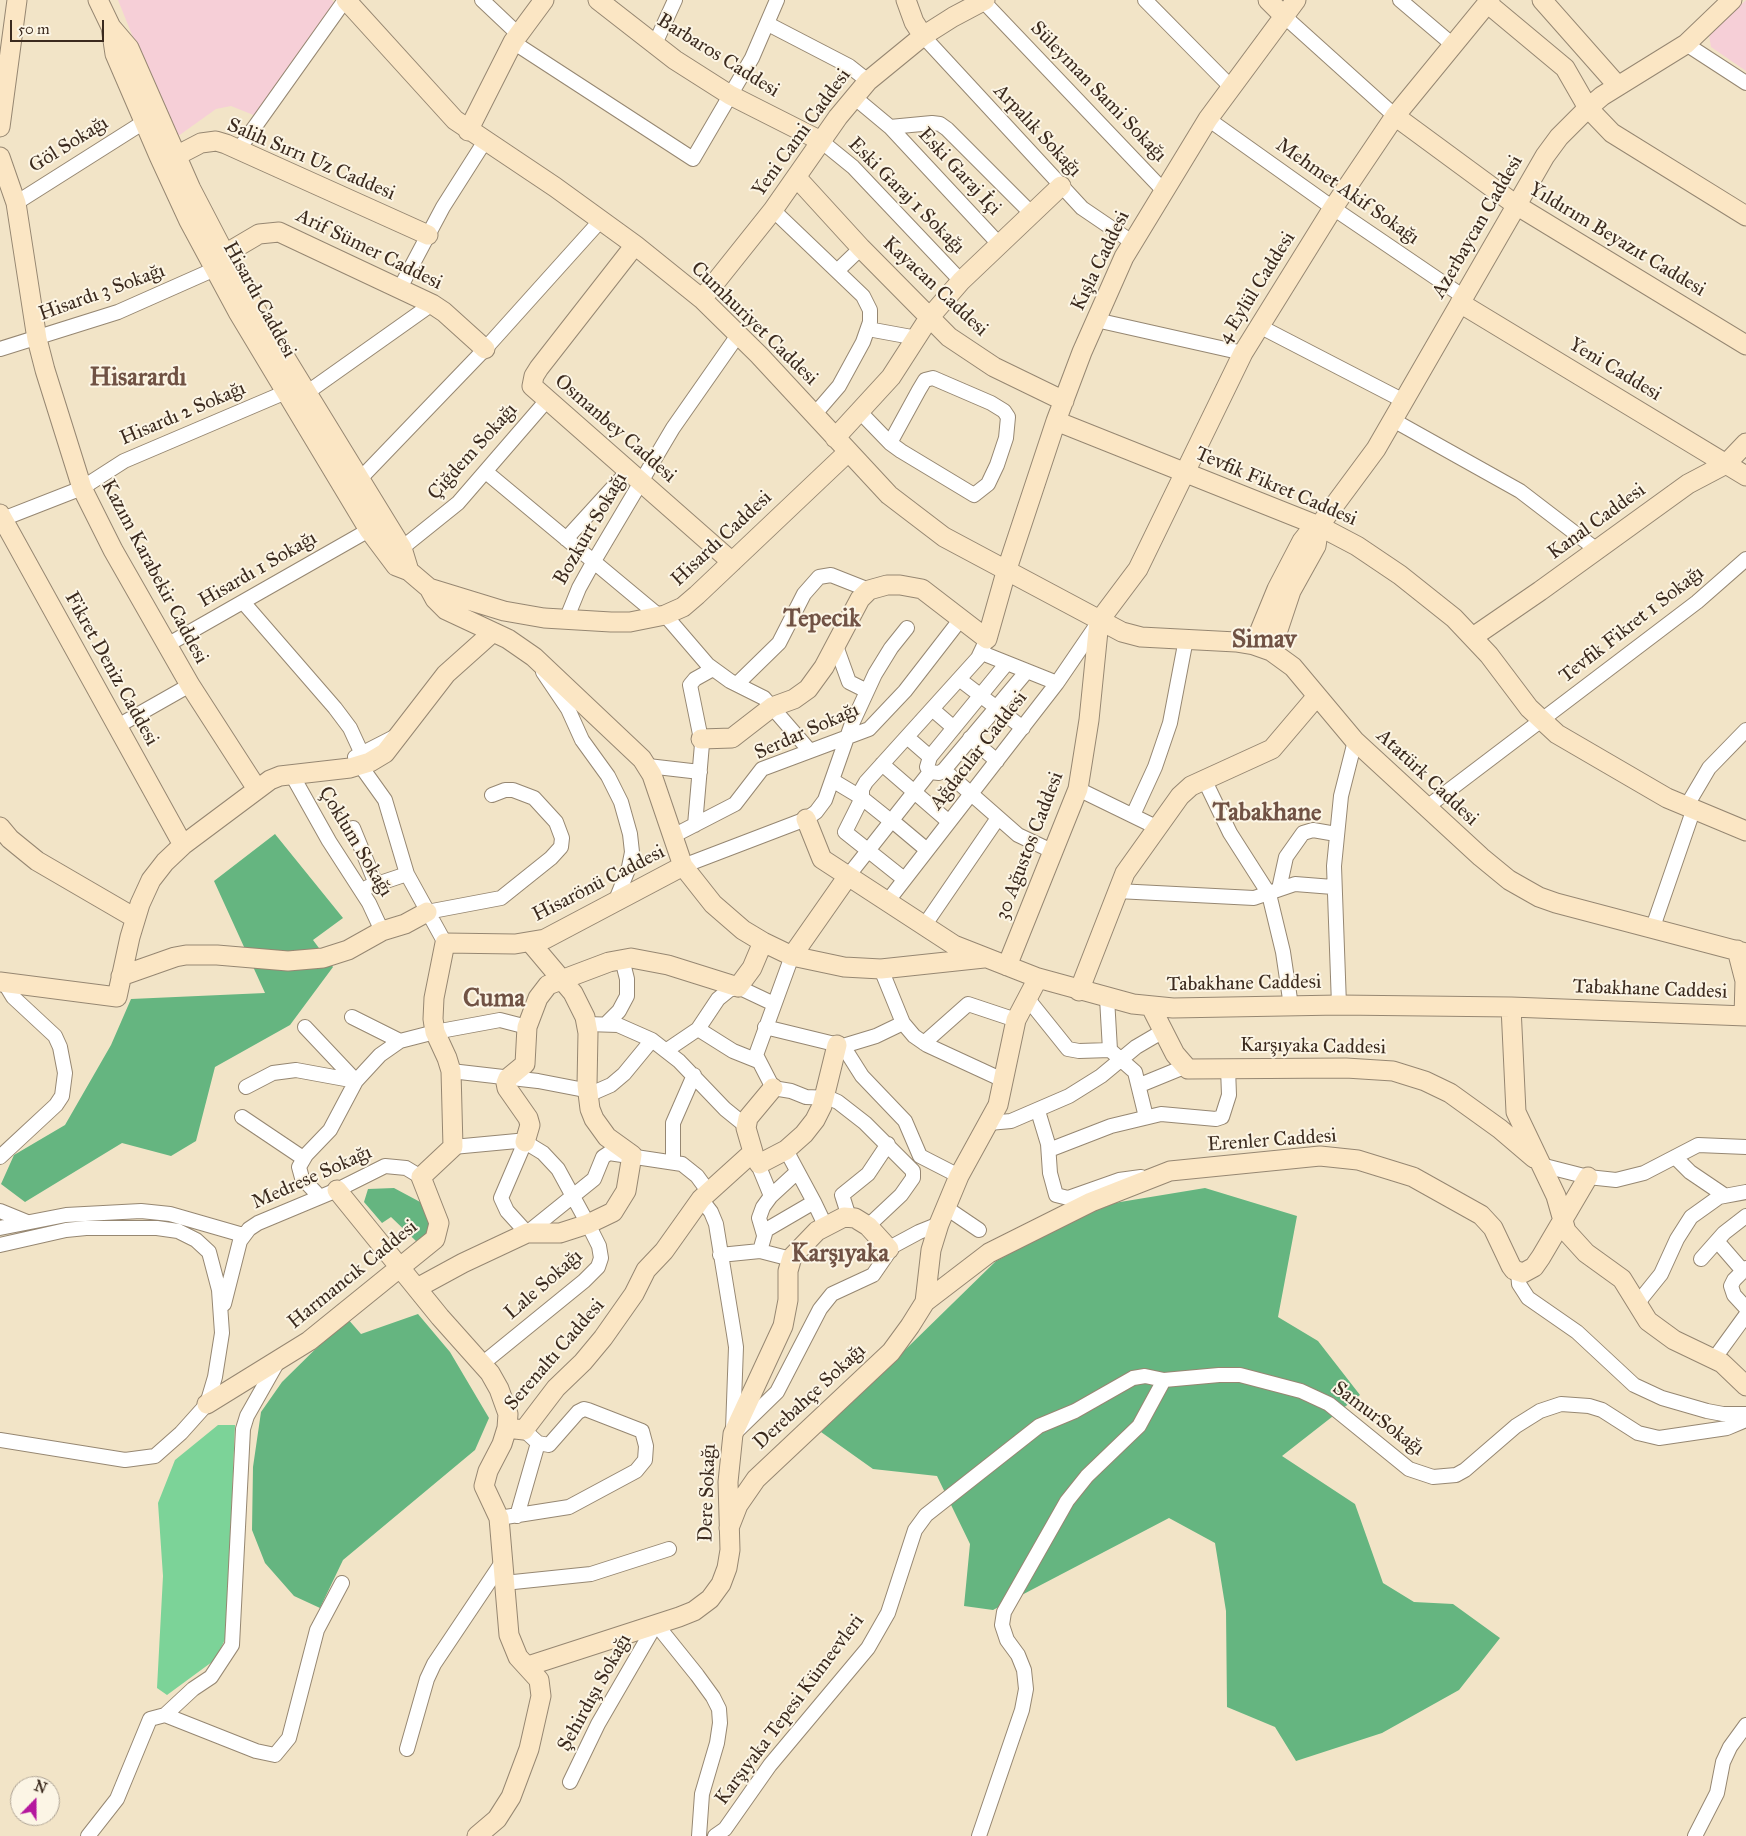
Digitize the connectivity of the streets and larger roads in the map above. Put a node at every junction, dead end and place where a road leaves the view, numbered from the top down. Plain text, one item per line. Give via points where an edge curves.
1 (17, 0) edge
2 (98, 0) edge
3 (346, 0) edge
4 (482, 0) edge
5 (544, 0) edge
6 (598, 0) edge
7 (675, 0) edge
8 (777, 0) edge
9 (906, 0) edge
10 (984, 0) edge
11 (1145, 0) edge
12 (1268, 0) edge
13 (1296, 0) edge
14 (1400, 0) edge
15 (1542, 0) edge
16 (1732, 0) edge
17 (1488, 1) edge
18 (1284, 16) junction
19 (768, 24) junction
20 (111, 27) junction
21 (923, 36) junction
22 (516, 38) junction
23 (1686, 44) junction
24 (1453, 45) junction
25 (654, 46) junction
26 (868, 81) junction
27 (1746, 83) edge
28 (1618, 86) junction
29 (1232, 88) junction
30 (730, 95) junction
31 (854, 97) junction
32 (1588, 108) junction
33 (1396, 116) junction
34 (1208, 119) junction
35 (144, 122) junction
36 (0, 126) edge
37 (890, 127) junction
38 (468, 131) junction
39 (821, 141) junction
40 (485, 142) junction
41 (239, 150) junction
42 (176, 156) junction
43 (0, 158) edge
44 (796, 178) junction
45 (1061, 186) junction
46 (1163, 190) junction
47 (16, 203) junction
48 (1516, 205) junction
49 (1333, 208) junction
50 (773, 210) junction
51 (1031, 213) junction
52 (1746, 216) edge
53 (601, 220) junction
54 (428, 235) junction
55 (1132, 242) junction
56 (999, 244) junction
57 (635, 245) junction
58 (861, 248) junction
59 (220, 261) junction
60 (837, 271) junction
61 (961, 281) junction
62 (400, 288) junction
63 (702, 299) junction
64 (1462, 300) junction
65 (432, 304) junction
66 (930, 318) junction
67 (1096, 320) junction
68 (1259, 326) junction
69 (868, 329) junction
70 (738, 334) junction
71 (917, 338) junction
72 (37, 339) junction
73 (1746, 344) edge
74 (0, 349) edge
75 (485, 349) junction
76 (1242, 353) junction
77 (286, 392) junction
78 (305, 394) junction
79 (548, 399) junction
80 (1064, 401) junction
81 (1404, 401) junction
82 (860, 412) junction
83 (814, 415) junction
84 (1393, 420) junction
85 (1056, 421) junction
86 (835, 438) junction
87 (890, 443) junction
88 (1746, 443) edge
89 (848, 452) junction
90 (1726, 464) junction
91 (486, 472) junction
92 (1186, 472) junction
93 (634, 476) junction
94 (1746, 476) edge
95 (359, 480) junction
96 (82, 488) junction
97 (1, 517) edge
98 (1320, 526) junction
99 (370, 530) junction
100 (566, 539) junction
101 (402, 548) junction
102 (1597, 550) junction
103 (1746, 559) edge
104 (594, 561) junction
105 (732, 562) junction
106 (409, 571) junction
107 (1006, 572) junction
108 (429, 588) junction
109 (869, 590) junction
110 (243, 602) junction
111 (662, 615) junction
112 (566, 620) junction
113 (960, 620) junction
114 (1099, 621) junction
115 (907, 628) dead end
116 (493, 632) junction
117 (1473, 636) junction
118 (1186, 639) junction
119 (167, 645) junction
120 (836, 646) junction
121 (984, 646) junction
122 (1263, 648) junction
123 (534, 657) junction
124 (1007, 663) junction
125 (713, 669) junction
126 (1027, 671) junction
127 (959, 679) junction
128 (1058, 683) junction
129 (190, 684) junction
130 (737, 684) junction
131 (867, 691) junction
132 (980, 695) junction
133 (1317, 696) junction
134 (772, 707) junction
135 (996, 708) junction
136 (932, 709) junction
137 (1540, 720) junction
138 (116, 727) junction
139 (954, 728) junction
140 (1023, 728) junction
141 (1746, 730) edge
142 (907, 737) junction
143 (847, 738) junction
144 (970, 738) junction
145 (701, 739) junction
146 (1354, 741) junction
147 (810, 751) junction
148 (930, 758) junction
149 (361, 759) junction
150 (997, 761) junction
151 (882, 764) junction
152 (648, 766) junction
153 (937, 771) junction
154 (700, 772) junction
155 (292, 775) junction
156 (1204, 779) junction
157 (832, 780) junction
158 (263, 784) junction
159 (1078, 789) junction
160 (914, 792) junction
161 (970, 794) junction
162 (492, 796) dead end
163 (862, 798) junction
164 (1427, 807) junction
165 (1689, 809) junction
166 (1133, 815) junction
167 (998, 818) junction
168 (806, 819) junction
169 (892, 820) junction
170 (949, 822) junction
171 (695, 825) junction
172 (1156, 827) junction
173 (353, 828) dead end
174 (1746, 831) edge
175 (2, 832) edge
176 (1336, 834) junction
177 (673, 836) junction
178 (183, 845) junction
179 (927, 850) junction
180 (867, 851) junction
181 (1054, 852) junction
182 (683, 866) junction
183 (408, 874) junction
184 (848, 876) junction
185 (904, 879) junction
186 (376, 884) junction
187 (1333, 887) junction
188 (361, 889) junction
189 (1117, 891) junction
190 (1274, 892) junction
191 (616, 900) junction
192 (886, 902) junction
193 (427, 912) junction
194 (135, 918) junction
195 (924, 926) junction
196 (1653, 928) junction
197 (382, 931) junction
198 (530, 942) junction
199 (763, 942) junction
200 (445, 943) junction
201 (1741, 952) edge
202 (792, 956) junction
203 (985, 958) junction
204 (622, 959) junction
205 (1007, 966) junction
206 (881, 969) junction
207 (121, 976) junction
208 (1038, 978) junction
209 (562, 979) junction
210 (2, 982) edge
211 (738, 987) junction
212 (1080, 991) junction
213 (1027, 998) junction
214 (1107, 998) junction
215 (774, 1004) junction
216 (1339, 1005) junction
217 (1152, 1006) junction
218 (1291, 1006) junction
219 (1511, 1007) junction
220 (352, 1016) dead end
221 (1745, 1016) edge
222 (1016, 1020) junction
223 (903, 1023) junction
224 (597, 1024) junction
225 (305, 1026) dead end
226 (526, 1027) junction
227 (765, 1027) junction
228 (698, 1029) junction
229 (1165, 1030) junction
230 (435, 1032) junction
231 (652, 1040) junction
232 (400, 1041) junction
233 (924, 1043) junction
234 (840, 1045) junction
235 (667, 1050) junction
236 (1110, 1050) junction
237 (1121, 1060) junction
238 (758, 1061) junction
239 (1184, 1067) junction
240 (1228, 1068) junction
241 (451, 1071) junction
242 (694, 1075) junction
243 (508, 1078) junction
244 (356, 1081) junction
245 (1004, 1081) junction
246 (1140, 1085) junction
247 (246, 1087) dead end
248 (774, 1088) junction
249 (587, 1091) junction
250 (824, 1098) junction
251 (1038, 1112) junction
252 (242, 1117) dead end
253 (1146, 1117) junction
254 (989, 1124) junction
255 (746, 1126) junction
256 (525, 1142) junction
257 (888, 1144) junction
258 (453, 1147) junction
259 (1746, 1147) edge
260 (786, 1150) junction
261 (1049, 1150) junction
262 (918, 1151) junction
263 (632, 1155) junction
264 (0, 1157) edge
265 (1675, 1157) junction
266 (303, 1158) junction
267 (756, 1158) junction
268 (673, 1161) junction
269 (1541, 1165) junction
270 (913, 1171) junction
271 (797, 1172) junction
272 (1159, 1174) junction
273 (959, 1176) junction
274 (421, 1177) junction
275 (1588, 1177) junction
276 (1746, 1192) edge
277 (329, 1193) junction
278 (704, 1195) junction
279 (1724, 1195) junction
280 (573, 1196) junction
281 (771, 1196) junction
282 (814, 1202) junction
283 (0, 1211) edge
284 (942, 1216) junction
285 (1746, 1216) edge
286 (850, 1217) junction
287 (1562, 1221) junction
288 (27, 1222) junction
289 (588, 1224) junction
290 (825, 1225) junction
291 (868, 1226) junction
292 (0, 1228) edge
293 (979, 1230) dead end
294 (527, 1232) junction
295 (764, 1235) junction
296 (243, 1236) junction
297 (1717, 1241) junction
298 (0, 1244) edge
299 (889, 1249) junction
300 (760, 1251) junction
301 (720, 1255) junction
302 (791, 1259) junction
303 (1701, 1259) dead end
304 (401, 1268) junction
305 (1744, 1270) edge
306 (1518, 1272) junction
307 (417, 1288) junction
308 (925, 1302) junction
309 (1636, 1305) junction
310 (1746, 1308) edge
311 (222, 1315) junction
312 (1746, 1316) edge
313 (1714, 1359) junction
314 (276, 1363) junction
315 (482, 1364) junction
316 (1164, 1380) junction
317 (1746, 1386) edge
318 (207, 1404) junction
319 (1746, 1414) edge
320 (1746, 1420) edge
321 (516, 1429) junction
322 (733, 1434) junction
323 (0, 1440) edge
324 (538, 1443) junction
325 (508, 1517) junction
326 (729, 1528) junction
327 (668, 1549) dead end
328 (503, 1561) junction
329 (342, 1583) dead end
330 (504, 1583) junction
331 (656, 1624) junction
332 (528, 1666) junction
333 (165, 1715) junction
334 (1746, 1725) edge
335 (407, 1749) dead end
336 (570, 1782) dead end
337 (88, 1836) edge
338 (477, 1836) edge
339 (699, 1836) edge
340 (715, 1836) edge
341 (979, 1836) edge
342 (1695, 1836) edge

1 - 36 street
2 - 20 street, Hisardı Caddesi
3 - 38 street, Cumhuriyet Caddesi via 424,88
3 - 41 street
4 - 22 street
5 - 22 street
6 - 25 street, Barbaros Caddesi
7 - 25 street
8 - 19 street
9 - 21 street
10 - 21 street, Yeni Cami Caddesi
10 - 46 street, Süleyman Sami Sokağı
11 - 29 street
12 - 18 street
13 - 18 street, Kışla Caddesi
14 - 24 street
15 - 28 street
16 - 23 street, Azerbaycan Caddesi
17 - 24 street, 4 Eylül Caddesi
17 - 32 street via 1564,68
18 - 29 street, Kışla Caddesi
18 - 33 street
19 - 26 street via 849,66
19 - 30 street
20 - 35 street, Hisardı Caddesi via 115,54
20 - 42 street, Hisardı Caddesi via 129,48
21 - 26 street, Yeni Cami Caddesi
21 - 45 street, Arpalık Sokağı
22 - 30 street via 693,160
22 - 38 street
23 - 27 street
23 - 28 street, Azerbaycan Caddesi
24 - 33 street, 4 Eylül Caddesi
25 - 30 street, Barbaros Caddesi
26 - 31 street, Yeni Cami Caddesi
28 - 32 street, Azerbaycan Caddesi
29 - 34 street, Kışla Caddesi
30 - 39 street, Barbaros Caddesi
31 - 37 street, Eski Garaj İçi
31 - 39 street, Yeni Cami Caddesi
32 - 48 street, Azerbaycan Caddesi via 1559,137
32 - 52 street via 1612,133
33 - 48 street, Yıldırım Beyazıt Caddesi
33 - 49 street, 4 Eylül Caddesi
34 - 46 street, Kışla Caddesi
34 - 49 street, Mehmet Akif Sokağı
35 - 47 street, Göl Sokağı
35 - 59 street, Hisardı Caddesi via 190,221
37 - 51 street via 940,124
37 - 56 street, Eski Garaj İçi
38 - 40 street, Cumhuriyet Caddesi
39 - 44 street, Yeni Cami Caddesi
39 - 61 street, Eski Garaj 1 Sokağı via 853,167
40 - 53 street, Cumhuriyet Caddesi
40 - 54 street
41 - 42 street, Salih Sırrı Uz Caddesi via 226,144 208,142
41 - 54 street, Salih Sırrı Uz Caddesi
42 - 59 street, Hisardı Caddesi
43 - 47 street, Kazım Karabekir Caddesi
44 - 50 street, Yeni Cami Caddesi
44 - 58 street, Kayacan Caddesi
45 - 51 street
45 - 55 street, Arpalık Sokağı via 1095,219
46 - 55 street, Kışla Caddesi
47 - 72 street, Kazım Karabekir Caddesi
48 - 64 street, Azerbaycan Caddesi
48 - 73 street, Yıldırım Beyazıt Caddesi
49 - 64 street, Mehmet Akif Sokağı
49 - 68 street, 4 Eylül Caddesi
50 - 60 street
50 - 63 street, Yeni Cami Caddesi
51 - 56 street
53 - 57 street, Cumhuriyet Caddesi
53 - 75 street
54 - 62 street
55 - 67 street, Kışla Caddesi
56 - 61 street
57 - 63 street, Cumhuriyet Caddesi
57 - 79 street, Osmanbey Caddesi via 534,376 532,386
58 - 60 street
58 - 66 street, Kayacan Caddesi
59 - 62 street, Arif Sümer Caddesi via 259,234 279,232
59 - 72 street, Hisardı 3 Sokağı via 118,312
59 - 77 street, Hisardı Caddesi
59 - 78 street, Hisardı Caddesi via 262,322
60 - 69 street via 868,303
61 - 66 street
62 - 65 street, Arif Sümer Caddesi
63 - 70 street, Cumhuriyet Caddesi
64 - 81 street, Azerbaycan Caddesi
64 - 90 street, Yeni Caddesi
65 - 75 street, Arif Sümer Caddesi
65 - 78 street
66 - 71 street
66 - 80 street, Kayacan Caddesi via 974,356
67 - 76 street
67 - 80 street, Kışla Caddesi
68 - 76 street, 4 Eylül Caddesi
68 - 81 street
69 - 71 street
69 - 83 street via 842,380
70 - 83 street, Cumhuriyet Caddesi
70 - 93 street, Bozkurt Sokağı
71 - 82 street via 892,378
72 - 74 street, Hisardı 3 Sokağı
72 - 96 street, Kazım Karabekir Caddesi
75 - 95 street
76 - 92 street, 4 Eylül Caddesi
77 - 78 street, Hisardı 2 Sokağı
77 - 96 street, Hisardı 2 Sokağı via 124,461
77 - 99 street, Hisardı Caddesi
78 - 95 street, Hisardı Caddesi
79 - 91 street, Çiğdem Sokağı
79 - 93 street, Osmanbey Caddesi
80 - 85 street, Kışla Caddesi
81 - 84 street, Azerbaycan Caddesi
82 - 86 street
82 - 87 street
83 - 86 street, Cumhuriyet Caddesi
84 - 98 street, Azerbaycan Caddesi via 1361,473
84 - 102 street via 1520,490
85 - 92 street, Tevfik Fikret Caddesi
85 - 107 street, Kışla Caddesi
86 - 89 street, Cumhuriyet Caddesi
87 - 87 street via 918,390 925,380 933,378 1004,411 1008,417 1009,424 997,465 988,484 974,495 914,461
88 - 90 street, Kanal Caddesi
89 - 105 street, Hisardı Caddesi
89 - 107 street, Cumhuriyet Caddesi via 889,495 917,518
90 - 94 street, Yeni Caddesi
90 - 102 street, Kanal Caddesi via 1688,484
91 - 100 street
91 - 101 street, Çiğdem Sokağı via 454,507
92 - 98 street, Tevfik Fikret Caddesi
92 - 114 street, 4 Eylül Caddesi via 1138,568
93 - 100 street
93 - 104 street, Bozkurt Sokağı
93 - 105 street, Osmanbey Caddesi
95 - 101 street, Hisardı Caddesi
96 - 97 street, Hisardı 2 Sokağı
96 - 119 street, Kazım Karabekir Caddesi via 108,543
97 - 138 street, Fikret Deniz Caddesi
98 - 117 street, Tevfik Fikret Caddesi via 1400,575
98 - 122 street, Azerbaycan Caddesi via 1316,546
99 - 106 street, Hisardı Caddesi via 396,566
99 - 110 street, Hisardı 1 Sokağı
100 - 104 street
101 - 106 street, Hisardı Caddesi
102 - 117 street, Kanal Caddesi
103 - 137 street, Tevfik Fikret 1 Sokağı via 1697,602
104 - 111 street
104 - 112 street, Bozkurt Sokağı
105 - 111 street, Hisardı Caddesi via 690,601
106 - 108 street, Hisardı Caddesi
107 - 114 street, Cumhuriyet Caddesi
107 - 121 street, Kışla Caddesi
108 - 112 street, Hisardı Caddesi via 526,616
108 - 116 street via 446,610
109 - 113 street via 887,585 922,590
109 - 120 street via 860,599
109 - 130 street via 831,575 819,577 804,594 780,643
110 - 119 street, Hisardı 1 Sokağı
110 - 149 street via 335,708 350,728
111 - 112 street, Hisardı Caddesi via 611,622
111 - 125 street
113 - 121 street
113 - 143 street, Serdar Sokağı via 892,706 869,729
114 - 118 street via 1130,635
114 - 128 street, Ağdacılar Caddesi
114 - 159 street, 30 Ağustos Caddesi via 1090,720
115 - 131 street
116 - 123 street
116 - 149 street via 451,669 385,753
117 - 137 street, Tevfik Fikret Caddesi
118 - 122 street
118 - 166 street via 1170,723 1155,767
119 - 129 street, Kazım Karabekir Caddesi
120 - 131 street via 849,682
120 - 134 street via 808,689 794,699
121 - 124 street
121 - 127 street
122 - 133 street, Atatürk Caddesi via 1292,667
123 - 152 street
123 - 191 street via 621,802 632,852
124 - 126 street
124 - 132 street
125 - 130 street
125 - 145 street via 695,679 690,686
126 - 128 street
126 - 135 street
127 - 132 street
127 - 136 street
128 - 140 street, Ağdacılar Caddesi
129 - 138 street
129 - 158 street, Kazım Karabekir Caddesi
130 - 134 street via 760,695
131 - 143 street
132 - 135 street
132 - 139 street
133 - 146 street, Atatürk Caddesi
133 - 156 street via 1272,749
134 - 145 street via 732,738
134 - 147 street
135 - 140 street
135 - 144 street
136 - 139 street
136 - 142 street
137 - 164 street, Tevfik Fikret 1 Sokağı
137 - 165 street, Tevfik Fikret Caddesi via 1572,745
138 - 178 street, Fikret Deniz Caddesi
139 - 148 street
140 - 150 street, Ağdacılar Caddesi
141 - 165 street via 1705,774
142 - 148 street
142 - 151 street
143 - 147 street, Serdar Sokağı
143 - 157 street
144 - 150 street
144 - 153 street
145 - 154 street
146 - 164 street, Atatürk Caddesi
146 - 176 street via 1344,779
147 - 171 street, Serdar Sokağı via 762,769 735,804
148 - 153 street via 927,767
149 - 155 street
149 - 158 street via 286,767
149 - 183 street via 388,807
150 - 161 street, Ağdacılar Caddesi
151 - 160 street
151 - 163 street via 864,786
152 - 154 street
152 - 177 street
153 - 160 street
153 - 161 street
154 - 171 street
155 - 158 street
155 - 188 street, Çoklum Sokağı via 329,841
156 - 172 street via 1190,786
156 - 190 street via 1230,833
157 - 163 street
157 - 168 street via 821,806
158 - 178 street
159 - 166 street
159 - 181 street, 30 Ağustos Caddesi
160 - 169 street
160 - 170 street
161 - 167 street
161 - 170 street, Ağdacılar Caddesi
162 - 193 street via 513,790 534,798 556,822 562,838 561,847 501,898
163 - 169 street
163 - 180 street via 845,832
164 - 196 street, Atatürk Caddesi via 1497,872 1523,889 1556,903
165 - 174 street, Tevfik Fikret Caddesi
165 - 196 street
166 - 172 street
167 - 181 street via 1018,835
167 - 195 street
168 - 182 street
168 - 184 street, Tabakhane Caddesi via 822,859
169 - 179 street
169 - 180 street
170 - 179 street, Ağdacılar Caddesi
171 - 177 street, Serdar Sokağı
172 - 189 street
173 - 186 street
175 - 194 street via 63,878
176 - 187 street
176 - 190 street via 1313,830 1303,833 1286,857
177 - 182 street
178 - 194 street via 151,880
179 - 185 street, Ağdacılar Caddesi
180 - 184 street
180 - 185 street
181 - 205 street, 30 Ağustos Caddesi
182 - 191 street, Hisarönü Caddesi
182 - 199 street via 713,904 743,930
183 - 186 street
183 - 193 street
184 - 192 street, Tabakhane Caddesi
184 - 202 street
185 - 192 street, Ağdacılar Caddesi
186 - 188 street
187 - 190 street via 1303,884
187 - 216 street
188 - 197 street, Çoklum Sokağı
189 - 190 street via 1232,898 1254,898
189 - 212 street
190 - 218 street
191 - 198 street, Hisarönü Caddesi via 557,933
192 - 195 street, Tabakhane Caddesi
193 - 197 street
193 - 200 street
194 - 207 street
195 - 203 street, Tabakhane Caddesi via 954,945
196 - 201 street, Atatürk Caddesi
197 - 207 street via 348,950 322,958 280,961 186,955
198 - 200 street, Hisarönü Caddesi
198 - 209 street
199 - 202 street
199 - 211 street via 752,968
200 - 230 street via 434,998
201 - 221 street
202 - 206 street
202 - 215 street
203 - 205 street, Tabakhane Caddesi
203 - 206 street
204 - 209 street
204 - 211 street via 645,959
204 - 224 street via 627,996 619,1011
205 - 208 street, Tabakhane Caddesi
206 - 223 street
207 - 210 street via 117,997
208 - 212 street, Tabakhane Caddesi
208 - 213 street
209 - 224 street
209 - 226 street via 542,991
210 - 264 street via 13,997 55,1036 65,1073 62,1096 56,1105
211 - 215 street
211 - 228 street via 724,993
212 - 214 street, Tabakhane Caddesi
213 - 222 street
213 - 236 street via 1068,1049
214 - 217 street, Tabakhane Caddesi
214 - 236 street
215 - 227 street
216 - 218 street, Tabakhane Caddesi
216 - 219 street, Tabakhane Caddesi
217 - 218 street, Tabakhane Caddesi
217 - 229 street
219 - 221 street, Tabakhane Caddesi
219 - 269 street via 1516,1112
220 - 232 street
222 - 233 street via 968,1004
222 - 245 street
223 - 233 street
223 - 234 street via 876,1036
224 - 231 street via 626,1027
224 - 249 street
225 - 244 street
226 - 230 street via 500,1020
226 - 243 street via 525,1064
227 - 234 street
227 - 238 street via 756,1050
228 - 235 street
228 - 238 street via 733,1051
229 - 237 street
229 - 239 street
230 - 232 street
230 - 241 street
231 - 235 street
231 - 249 street via 624,1074 602,1090
232 - 244 street via 380,1055
233 - 245 street
234 - 250 street, Serenaltı Caddesi
234 - 262 street via 862,1076 905,1121
235 - 242 street
236 - 237 street
237 - 246 street via 1135,1072
237 - 251 street via 1082,1090
238 - 248 street
239 - 240 street, Karşıyaka Caddesi via 1193,1070
239 - 246 street
240 - 253 street via 1229,1096 1222,1117 1161,1114
240 - 269 street, Karşıyaka Caddesi via 1374,1069 1412,1076 1450,1093 1500,1129
241 - 243 street
241 - 258 street
242 - 255 street via 725,1109
242 - 268 street via 673,1123
243 - 249 street via 538,1080
243 - 256 street via 507,1088 530,1125
244 - 247 street via 296,1070 274,1073
244 - 266 street via 330,1130
245 - 254 street
246 - 253 street
248 - 250 street via 806,1097
248 - 255 street via 750,1114
249 - 263 street via 590,1109 600,1128 617,1146
250 - 257 street via 845,1106
250 - 260 street, Serenaltı Caddesi via 809,1128
251 - 254 street via 1012,1121
251 - 261 street
252 - 266 street
253 - 261 street via 1111,1126
254 - 273 street
255 - 267 street
256 - 258 street
256 - 280 street via 552,1161
256 - 294 street via 501,1198 507,1211
257 - 270 street
257 - 286 street via 868,1174 842,1195
258 - 274 street
259 - 265 street via 1703,1144
260 - 267 street, Serenaltı Caddesi
260 - 271 street
261 - 272 street via 1054,1190 1062,1198 1119,1180
262 - 270 street
262 - 273 street via 926,1160
263 - 268 street
263 - 280 street via 606,1155 594,1179
263 - 289 street via 622,1200 613,1212
265 - 275 street via 1635,1177 1616,1180
265 - 279 street via 1690,1172
266 - 277 street via 299,1172
267 - 278 street, Serenaltı Caddesi
267 - 281 street
268 - 278 street via 690,1169
269 - 275 street
269 - 287 street via 1556,1196
270 - 291 street via 913,1178 901,1195
271 - 281 street
271 - 282 street
272 - 306 street, Erenler Caddesi via 1320,1156 1375,1164 1413,1177 1481,1214 1493,1228 1511,1266
272 - 308 street, Erenler Caddesi via 1084,1205 1010,1242 975,1263
273 - 284 street
274 - 277 street, Medrese Sokağı via 406,1168 385,1166
274 - 304 street, Harmancık Caddesi via 439,1223 438,1232 430,1244
275 - 287 street
276 - 279 street
277 - 296 street, Medrese Sokağı via 258,1223
277 - 304 street, Serenaltı Caddesi
278 - 301 street via 714,1218
278 - 321 street, Serenaltı Caddesi via 664,1251 646,1270 634,1294 583,1362
279 - 309 street via 1691,1217 1661,1274
280 - 289 street
280 - 294 street
281 - 295 street via 760,1214
282 - 290 street
282 - 295 street via 772,1226
283 - 288 street
284 - 293 street
284 - 299 street, Dere Sokağı
284 - 308 street via 931,1250
285 - 297 street
286 - 290 street
286 - 291 street
287 - 306 street via 1534,1267
287 - 309 street via 1566,1231 1586,1253 1622,1279
288 - 292 street
288 - 296 street via 66,1215 157,1212
289 - 294 street via 560,1233
289 - 315 street, Lale Sokağı via 601,1258 592,1274
290 - 302 street via 801,1245
291 - 299 street
294 - 307 street
295 - 300 street
296 - 311 street, Medrese Sokağı via 236,1251
297 - 303 street
297 - 305 street
298 - 311 street via 86,1228 178,1231 196,1240 209,1252 220,1290
299 - 322 street, Dere Sokağı via 873,1275 836,1291 826,1300 777,1392
300 - 301 street
300 - 302 street
301 - 322 street via 736,1347
302 - 322 street via 783,1326
304 - 307 street, Serenaltı Caddesi
304 - 314 street, Harmancık Caddesi
305 - 310 street via 1732,1283 1731,1291
306 - 319 street via 1519,1284 1528,1298 1577,1332 1634,1385 1662,1398 1707,1410
307 - 315 street, Serenaltı Caddesi
308 - 326 street, Derebahçe Sokağı via 891,1352 756,1479 738,1506
309 - 313 street via 1660,1332
311 - 318 street via 220,1352
312 - 313 street
313 - 317 street
314 - 318 street, Harmancık Caddesi
314 - 333 street via 243,1429 232,1644 211,1677
315 - 321 street, Serenaltı Caddesi via 500,1389
316 - 320 street, SamurSokağı via 1240,1375 1301,1391 1342,1414 1409,1469 1433,1477 1456,1475 1465,1470 1516,1426 1540,1411 1561,1404 1602,1410 1638,1433 1659,1438 1727,1428
316 - 340 street, Karşıyaka Tepesi Kümeevleri via 1145,1376 1133,1378 1075,1411 1039,1426 926,1515 913,1534 888,1613 868,1648 770,1765 725,1829
316 - 341 street via 1139,1426 1066,1500 1004,1612 1002,1625 1024,1670 1026,1689 1020,1719
318 - 323 street via 181,1434 155,1456 125,1460
321 - 324 street
321 - 325 street via 502,1444 484,1486
322 - 326 street, Dere Sokağı via 728,1482
324 - 325 street
324 - 325 street via 553,1443 569,1420 584,1409 642,1431 646,1454 636,1471 584,1501 558,1510
325 - 328 street
326 - 331 street, Dere Sokağı via 727,1568 716,1592 694,1611
327 - 330 street via 591,1574
328 - 330 street
328 - 335 street via 434,1664
329 - 333 street via 317,1630 289,1738 275,1755 256,1751
330 - 332 street via 509,1635 518,1657
331 - 332 street, Dere Sokağı
331 - 336 street, Şehirdışı Sokağı via 610,1702
331 - 339 street, Karşıyaka Tepesi Kümeevleri via 703,1682 719,1709 717,1743 702,1794
332 - 338 street via 538,1680 541,1696 529,1749 504,1809
333 - 337 street via 150,1719 117,1799
334 - 342 street via 1723,1762 1717,1793

